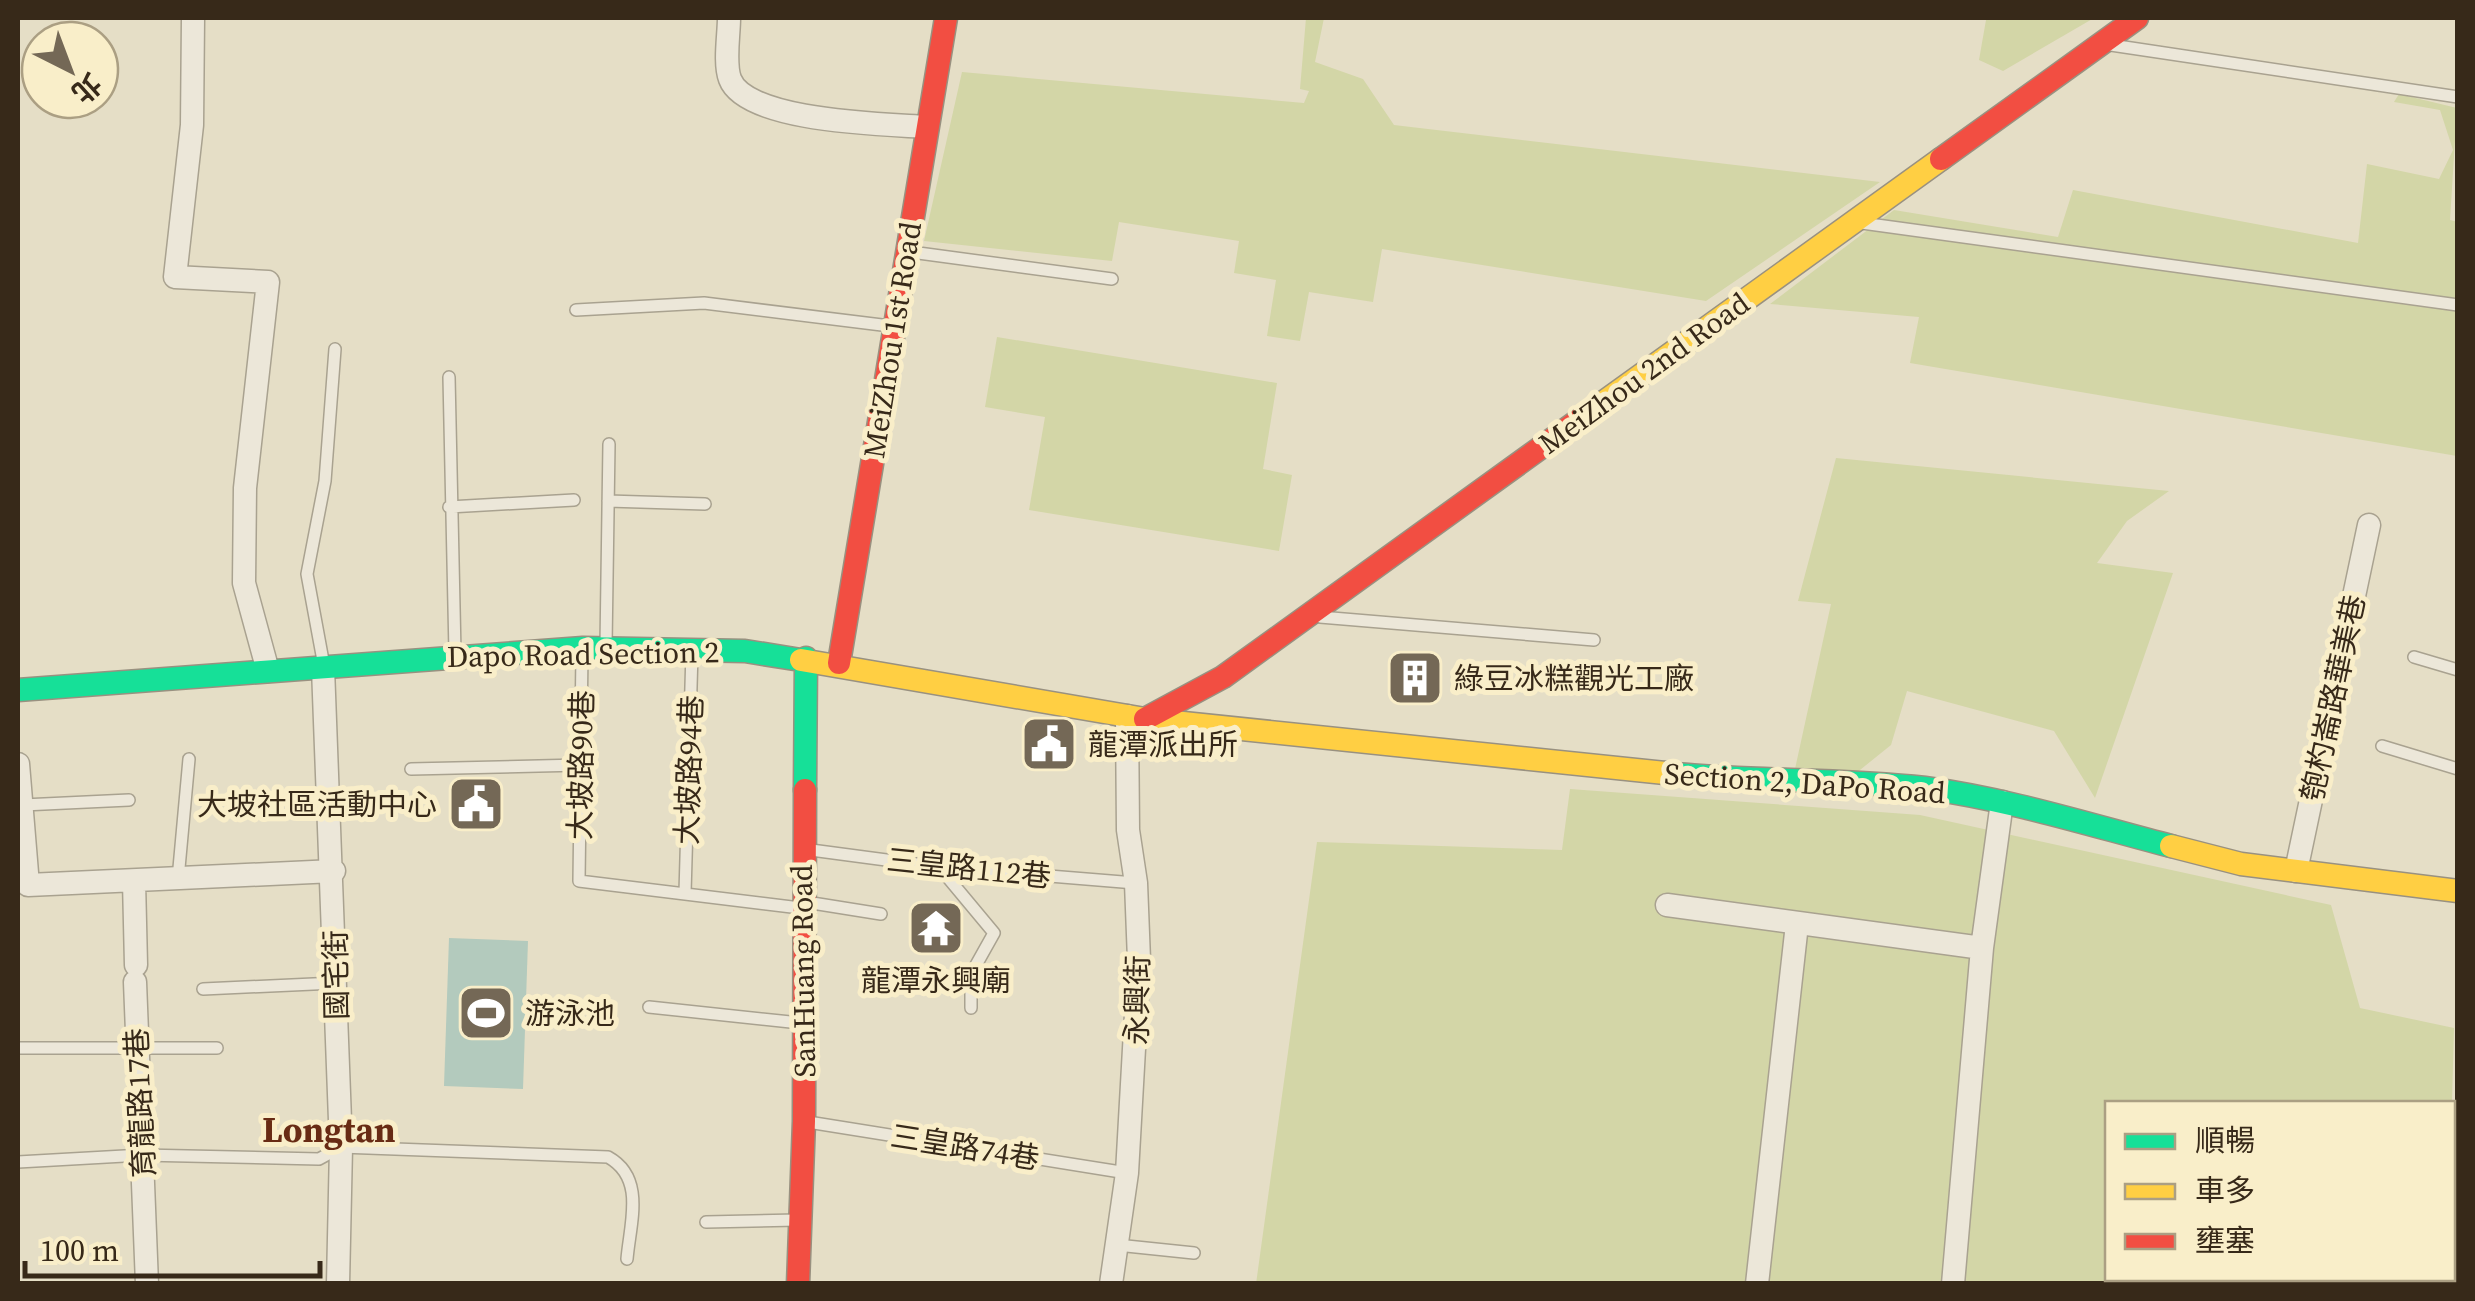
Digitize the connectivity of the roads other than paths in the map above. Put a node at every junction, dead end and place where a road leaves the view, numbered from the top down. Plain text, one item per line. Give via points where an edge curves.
1 (192, 18) edge
2 (729, 18) edge
3 (946, 18) edge
4 (2136, 18) edge
5 (2102, 44) junction
6 (2458, 97) edge
7 (927, 127) junction
8 (1852, 222) junction
9 (907, 252) junction
10 (1112, 279) dead end
11 (2458, 305) edge
12 (576, 310) dead end
13 (894, 327) junction
14 (335, 349) dead end
15 (449, 377) dead end
16 (609, 444) dead end
17 (574, 500) dead end
18 (608, 501) junction
19 (705, 504) dead end
20 (449, 507) junction
21 (2370, 526) dead end
22 (1309, 616) junction
23 (1594, 640) dead end
24 (594, 648) junction
25 (692, 648) junction
26 (455, 656) junction
27 (2414, 657) dead end
28 (806, 658) junction
29 (840, 664) junction
30 (323, 668) junction
31 (2458, 670) edge
32 (268, 672) junction
33 (18, 690) edge
34 (1136, 717) junction
35 (2382, 746) dead end
36 (189, 759) dead end
37 (18, 764) edge
38 (580, 765) junction
39 (411, 768) dead end
40 (2458, 768) edge
41 (129, 800) dead end
42 (2002, 802) junction
43 (24, 805) junction
44 (802, 848) junction
45 (939, 868) junction
46 (334, 871) junction
47 (2296, 871) junction
48 (178, 879) junction
49 (134, 881) junction
50 (1136, 883) junction
51 (23, 886) edge
52 (2458, 891) edge
53 (686, 893) junction
54 (803, 905) junction
55 (1667, 905) dead end
56 (881, 914) dead end
57 (1798, 924) junction
58 (1982, 948) junction
59 (335, 982) junction
60 (203, 990) dead end
61 (649, 1007) dead end
62 (971, 1008) dead end
63 (804, 1024) junction
64 (136, 1047) junction
65 (18, 1048) edge
66 (217, 1048) dead end
67 (804, 1121) junction
68 (340, 1147) junction
69 (142, 1155) junction
70 (18, 1162) edge
71 (1127, 1173) junction
72 (799, 1220) junction
73 (706, 1222) dead end
74 (1116, 1244) junction
75 (1194, 1253) dead end
76 (627, 1259) dead end
77 (148, 1284) edge
78 (338, 1284) edge
79 (798, 1284) edge
80 (1111, 1284) edge
81 (1758, 1284) edge
82 (1953, 1284) edge

1 - 32 street via 192,125 175,277 268,282 244,488 244,582
2 - 7 street via 729,78 740,95 807,115
3 - 7 street, MeiZhou 1st Road
4 - 5 street, MeiZhou 2nd Road
5 - 6 lane
5 - 8 street, MeiZhou 2nd Road
7 - 9 street, MeiZhou 1st Road
8 - 11 lane
8 - 22 street, MeiZhou 2nd Road
9 - 10 lane
9 - 13 street, MeiZhou 1st Road
12 - 13 lane via 704,303
13 - 29 street, MeiZhou 1st Road
14 - 30 lane via 308,574
15 - 20 lane
16 - 18 lane, 大坡路90巷
17 - 20 lane
18 - 19 lane
18 - 24 lane, 大坡路90巷
20 - 26 lane
21 - 47 street, 匏杓崙路華美巷
22 - 23 lane
22 - 34 street, MeiZhou 2nd Road via 1223,677
24 - 25 street, Dapo Road Section 2
24 - 26 street, Dapo Road Section 2
24 - 38 lane, 大坡路90巷
25 - 28 street, Dapo Road Section 2
25 - 53 lane, 大坡路94巷
26 - 30 street, Dapo Road Section 2
27 - 31 lane
28 - 29 street, Dapo Road Section 2
28 - 44 street, SanHuang Road
29 - 34 street, Dapo Road Section 2
30 - 32 street, Dapo Road Section 2
30 - 46 street, 國宅街
32 - 33 street, Dapo Road Section 2
34 - 42 street, Section 2, DaPo Road via 1742,781 1923,788
34 - 50 street, 永興街 via 1128,830
35 - 40 lane
36 - 48 lane
37 - 43 street
38 - 39 lane
38 - 53 lane, 大坡路90巷 via 579,881
41 - 43 lane
42 - 47 street, Section 2, DaPo Road via 2241,864
42 - 58 street
43 - 51 street
44 - 45 lane, 三皇路112巷
44 - 54 street, SanHuang Road
45 - 50 lane, 三皇路112巷
45 - 62 lane via 994,933 971,974
46 - 48 street
46 - 59 street, 國宅街
47 - 52 street, Section 2, DaPo Road
48 - 49 street
49 - 51 street
49 - 64 street, 育龍路17巷
50 - 71 street, 永興街 via 1139,978
53 - 54 lane
54 - 56 lane
54 - 63 street, SanHuang Road
55 - 57 street
57 - 58 street
57 - 81 street
58 - 82 street
59 - 60 lane
59 - 68 street, 國宅街
61 - 63 lane
63 - 67 street, SanHuang Road
64 - 65 lane
64 - 66 lane
64 - 69 street, 育龍路17巷
67 - 71 lane, 三皇路74巷
67 - 72 street, SanHuang Road
68 - 69 lane via 319,1158
68 - 76 lane via 608,1157 624,1166 633,1183
68 - 78 street, 國宅街
69 - 70 lane
69 - 77 street, 育龍路17巷
71 - 74 street, 永興街
72 - 73 lane
72 - 79 street, SanHuang Road
74 - 75 lane
74 - 80 street, 永興街

